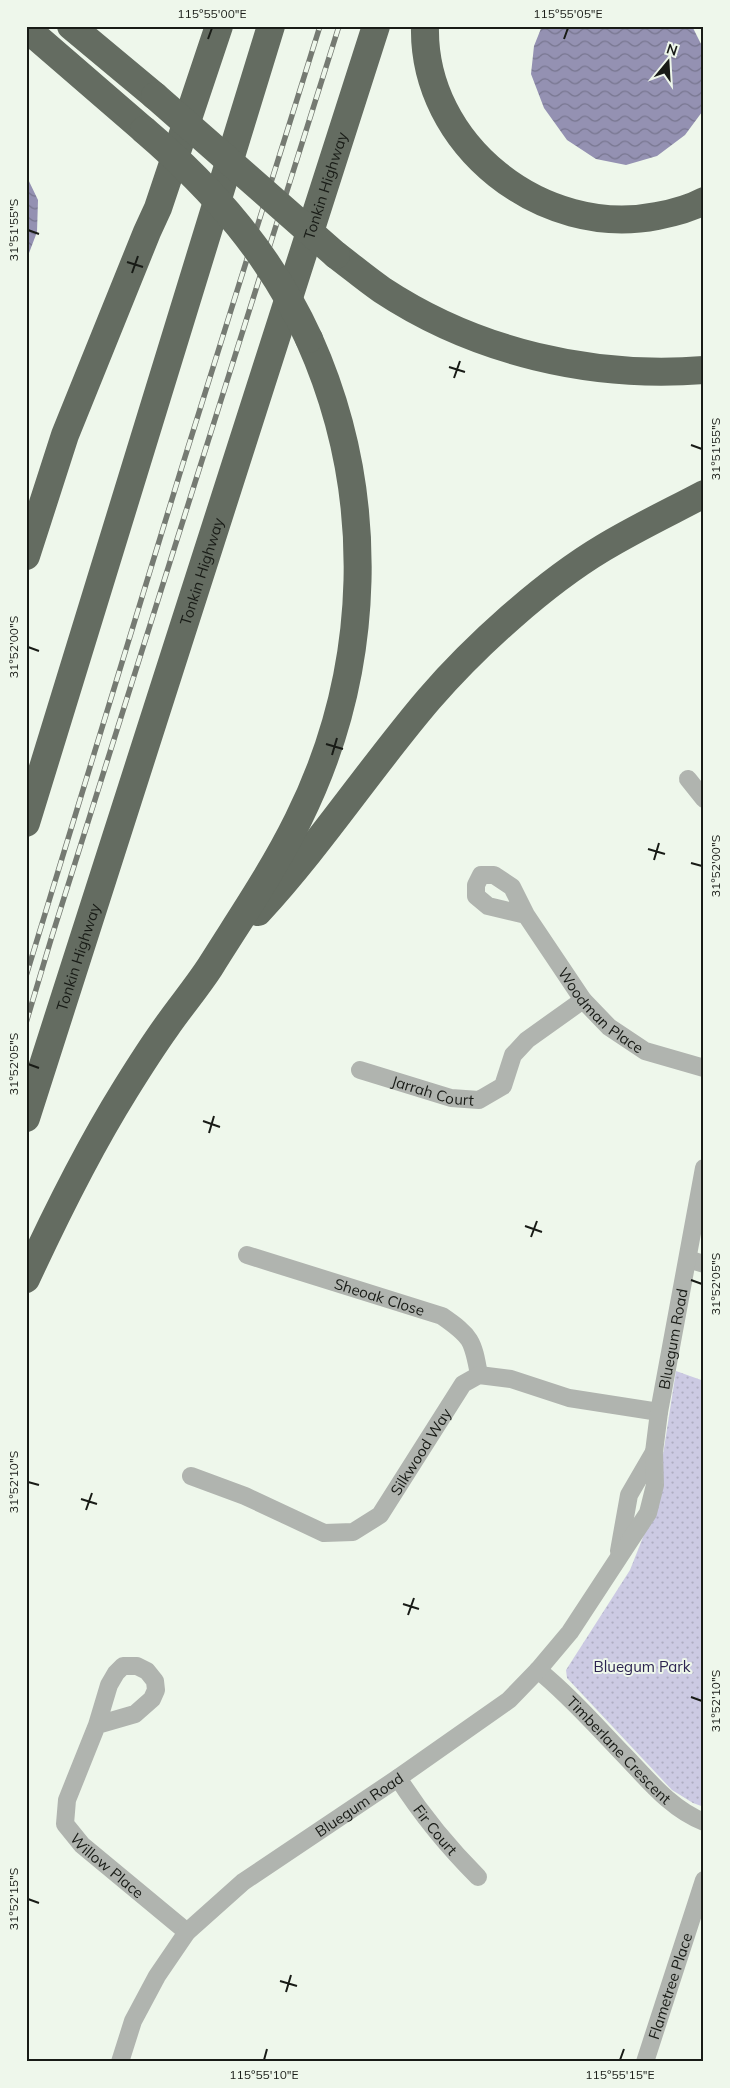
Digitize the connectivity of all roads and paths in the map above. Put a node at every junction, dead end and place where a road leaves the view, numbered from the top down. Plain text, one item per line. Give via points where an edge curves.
1 (71, 26) edge
2 (219, 26) edge
3 (271, 26) edge
4 (376, 26) edge
5 (425, 26) edge
6 (26, 28) edge
7 (704, 201) edge
8 (704, 370) edge
9 (704, 494) edge
10 (26, 556) edge
11 (688, 779) dead end
12 (704, 799) edge
13 (26, 823) edge
14 (526, 915) dead end
15 (214, 960) junction
16 (583, 1000) junction
17 (704, 1068) edge
18 (360, 1070) dead end
19 (26, 1118) edge
20 (704, 1168) edge
21 (247, 1255) dead end
22 (696, 1262) edge
23 (26, 1279) edge
24 (479, 1375) junction
25 (659, 1412) junction
26 (191, 1476) dead end
27 (538, 1670) junction
28 (97, 1725) dead end
29 (398, 1778) junction
30 (704, 1822) edge
31 (478, 1877) dead end
32 (704, 1880) edge
33 (187, 1932) junction
34 (120, 2062) edge
35 (644, 2062) edge

1 - 8 highway, bridge via 336,256 382,290 436,320 492,344 551,361 612,370
2 - 10 highway via 158,208 66,435
3 - 13 highway
4 - 19 highway, Tonkin Highway
5 - 7 highway via 436,91 448,117 484,164 531,198 558,209 615,220 673,213
6 - 15 highway, bridge via 186,167 250,238 276,277 309,339 335,407 347,453 359,547 358,594 354,642 341,707 317,779 297,822
9 - 15 highway via 602,548 556,581 469,657 430,699 287,880
11 - 12 street
14 - 16 street, Woodman Place
15 - 23 highway via 120,1099 61,1205
16 - 17 street, Woodman Place via 609,1027 645,1051
16 - 18 street, Jarrah Court via 527,1040 513,1055 503,1086 479,1100 451,1098
20 - 22 street, Bluegum Road
21 - 24 street, Sheoak Close via 442,1316 463,1330 474,1348
22 - 25 street, Bluegum Road
24 - 25 street via 511,1380 570,1398
24 - 26 street, Silkwood Way via 463,1384 380,1515 352,1532 324,1533 246,1496
25 - 27 street, Bluegum Road via 654,1452 655,1485 648,1513 570,1632
27 - 29 street, Bluegum Road via 509,1700
27 - 30 street, Timberlane Crescent via 562,1690 660,1794 691,1817
28 - 33 street, Willow Place via 67,1800 66,1824 82,1845
29 - 31 street, Fir Court via 450,1849
29 - 33 street, Bluegum Road via 243,1882
32 - 35 street, Flametree Place
33 - 34 street, Bluegum Road via 157,1976 137,2014

